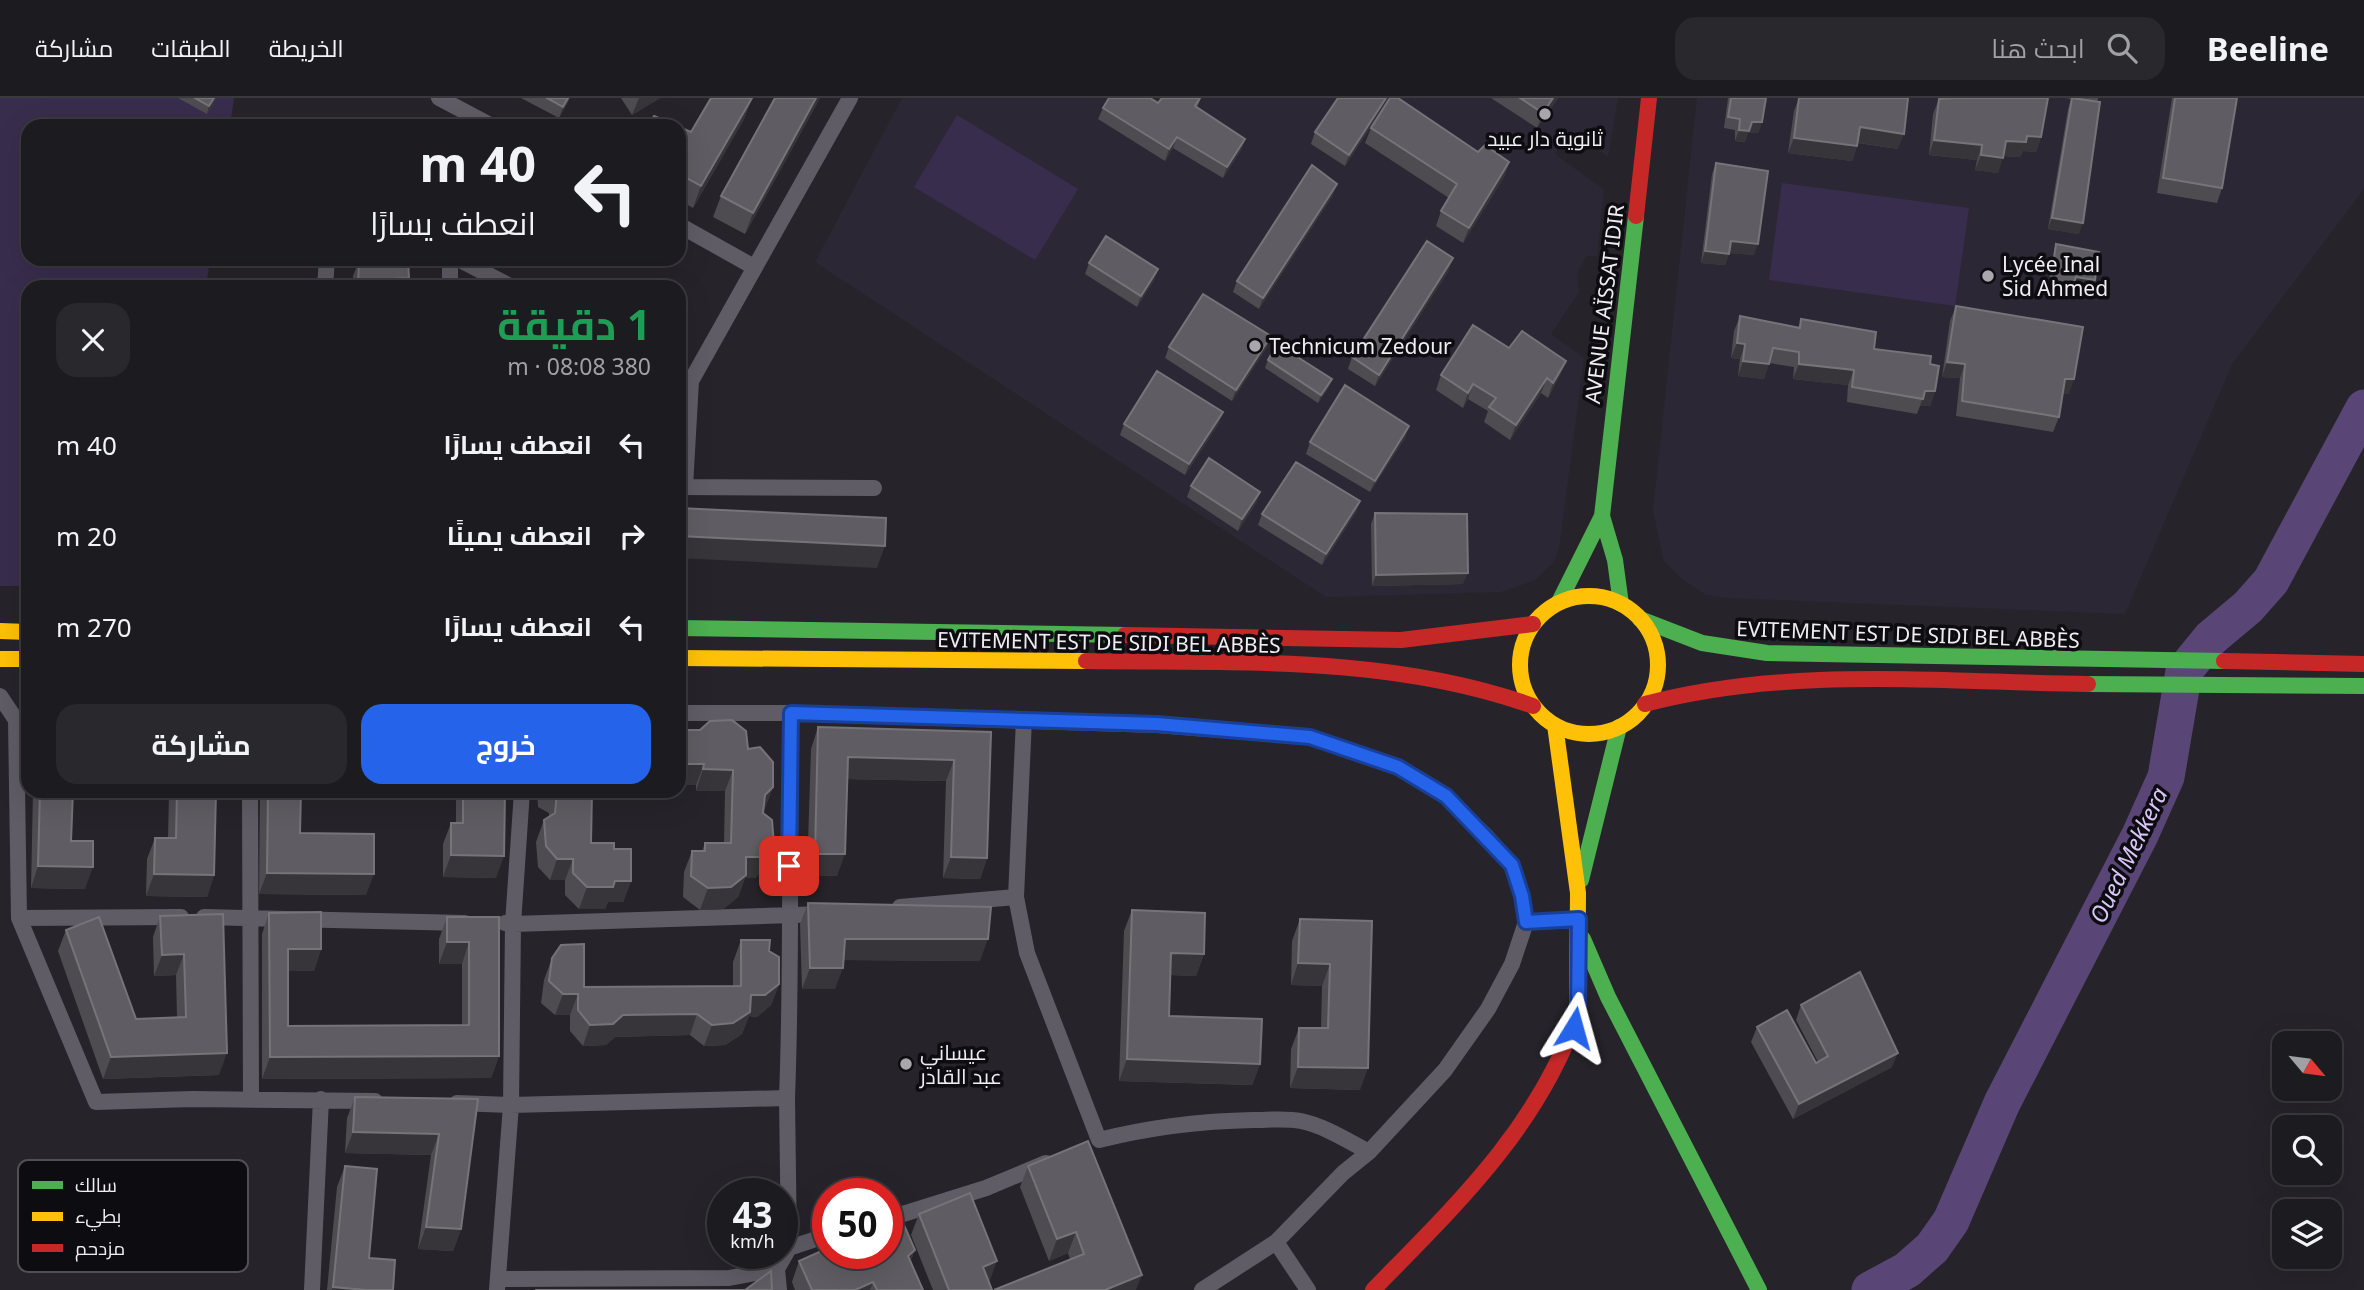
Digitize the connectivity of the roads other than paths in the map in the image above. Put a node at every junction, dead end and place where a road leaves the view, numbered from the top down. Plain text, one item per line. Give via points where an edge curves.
1 (439, 98) edge
2 (849, 98) edge
3 (1649, 98) edge
4 (479, 119) edge
5 (686, 229) edge
6 (472, 266) edge
7 (754, 267) junction
8 (498, 280) edge
9 (686, 375) edge
10 (686, 486) edge
11 (874, 488) dead end
12 (1602, 516) junction
13 (1559, 602) junction
14 (1621, 604) junction
15 (1640, 619) junction
16 (1533, 624) junction
17 (686, 628) edge
18 (0, 631) edge
19 (21, 632) edge
20 (686, 658) edge
21 (0, 659) edge
22 (21, 659) edge
23 (2364, 664) edge
24 (2364, 687) edge
25 (0, 696) edge
26 (1645, 704) junction
27 (1533, 706) junction
28 (686, 713) edge
29 (791, 713) junction
30 (21, 718) edge
31 (1024, 719) junction
32 (1555, 725) junction
33 (1619, 727) junction
34 (21, 785) edge
35 (250, 798) edge
36 (522, 798) edge
37 (1578, 893) junction
38 (1016, 897) junction
39 (882, 909) edge
40 (842, 912) edge
41 (250, 917) junction
42 (788, 917) junction
43 (19, 918) junction
44 (1526, 922) junction
45 (513, 923) junction
46 (1579, 925) junction
47 (787, 1098) junction
48 (251, 1099) junction
49 (321, 1099) junction
50 (389, 1101) edge
51 (443, 1103) edge
52 (511, 1105) junction
53 (1369, 1152) junction
54 (1062, 1156) edge
55 (788, 1178) edge
56 (903, 1214) edge
57 (1276, 1242) junction
58 (777, 1269) joint
59 (497, 1284) edge
60 (312, 1290) edge
61 (779, 1290) edge
62 (1202, 1290) edge
63 (1308, 1290) edge
64 (1373, 1290) edge
65 (1759, 1290) edge

1 - 4 street
2 - 7 street
3 - 12 main road, AVENUE AÏSSAT IDIR
5 - 7 street
6 - 8 street
7 - 9 street
10 - 11 street
12 - 13 main road
12 - 14 main road
13 - 14 main road via 1595,596
13 - 16 main road
14 - 15 main road
15 - 23 main road, EVITEMENT EST DE SIDI BEL ABBÈS via 1683,640 1720,649
15 - 26 main road via 1658,660 1655,683
16 - 17 main road, EVITEMENT EST DE SIDI BEL ABBÈS via 1401,640
16 - 27 main road via 1520,664
18 - 19 main road
20 - 27 main road, EVITEMENT EST DE SIDI BEL ABBÈS via 1125,661 1390,669 1460,681
21 - 22 main road
24 - 26 main road via 1804,679 1742,682
25 - 30 street
26 - 33 main road
27 - 32 main road
28 - 29 street
29 - 31 street
29 - 42 street
31 - 38 street
31 - 44 street via 1310,737 1398,767 1446,796 1512,865
32 - 33 main road via 1594,734
32 - 37 main road
33 - 37 main road
34 - 43 street
35 - 41 street
36 - 45 street
37 - 46 main road
38 - 39 street
38 - 53 street via 1027,953 1093,1142 1157,1126 1277,1120 1321,1128
40 - 42 street
41 - 43 street
41 - 45 street
41 - 48 street
42 - 45 street
42 - 47 street
43 - 48 street via 96,1102
44 - 46 street
44 - 53 street via 1512,964 1488,1009 1445,1070
45 - 52 street
46 - 64 main road via 1578,1012 1546,1086 1485,1173
46 - 65 main road via 1608,997
47 - 52 street
47 - 55 street
48 - 49 street
49 - 50 street
49 - 60 street
51 - 52 street
52 - 59 street
53 - 57 street
54 - 56 street via 986,1188
57 - 62 street
57 - 63 street
58 - 59 street via 729,1278
58 - 61 street

